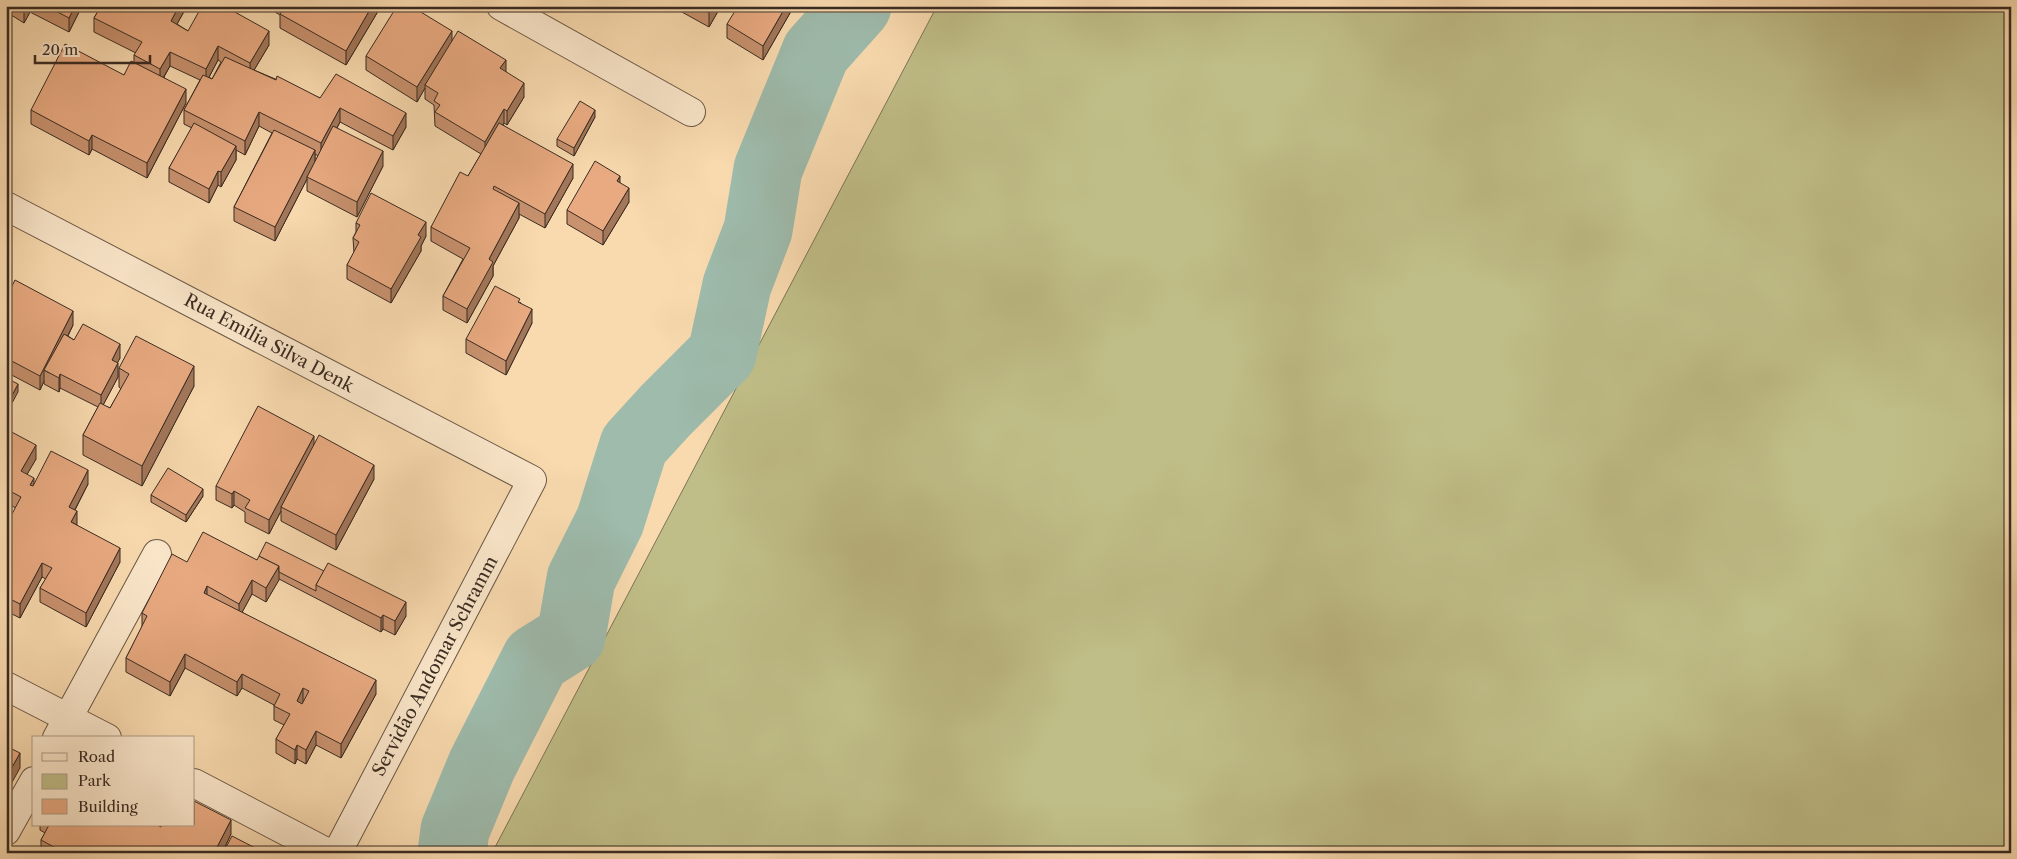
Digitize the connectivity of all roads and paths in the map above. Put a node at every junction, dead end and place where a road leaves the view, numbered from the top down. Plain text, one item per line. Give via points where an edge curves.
1 (501, 6) edge
2 (691, 112) dead end
3 (6, 206) edge
4 (532, 480) joint
5 (157, 554) dead end
6 (6, 686) edge
7 (63, 728) edge
8 (97, 736) edge
9 (195, 784) edge
10 (32, 785) edge
11 (6, 832) edge
12 (328, 853) edge
13 (337, 853) edge

1 - 2 street
3 - 4 street, Rua Emília Silva Denk
4 - 13 street, Servidão Andomar Schramm
5 - 7 street
6 - 7 street
7 - 8 street
9 - 12 street
10 - 11 street

